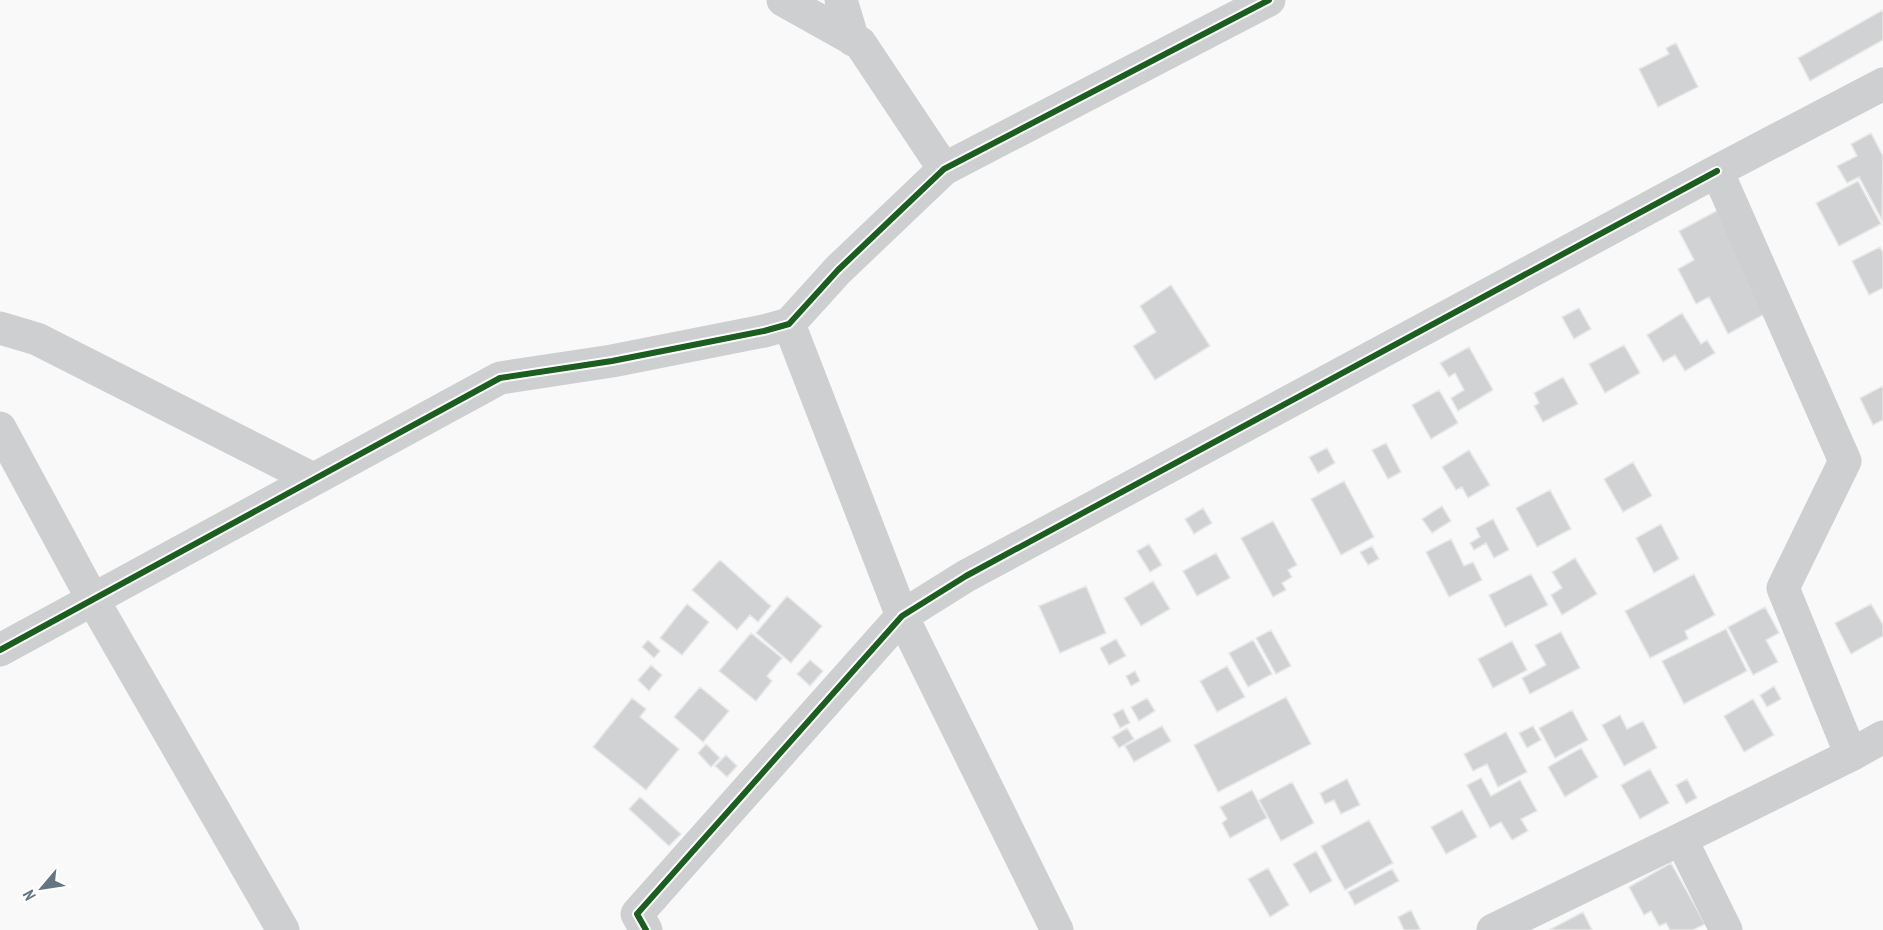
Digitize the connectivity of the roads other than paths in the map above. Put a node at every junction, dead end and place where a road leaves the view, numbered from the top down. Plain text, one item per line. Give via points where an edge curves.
1 (783, 0) edge
2 (840, 0) edge
3 (1269, 0) edge
4 (853, 40) junction
5 (1883, 84) edge
6 (944, 169) junction
7 (1717, 171) junction
8 (789, 324) junction
9 (0, 328) edge
10 (0, 428) edge
11 (313, 479) junction
12 (93, 600) junction
13 (902, 616) junction
14 (0, 650) edge
15 (1883, 737) edge
16 (1851, 755) junction
17 (1681, 839) junction
18 (283, 930) edge
19 (646, 930) edge
20 (1057, 930) edge
21 (1493, 930) edge
22 (1726, 930) edge

1 - 4 street
2 - 4 street
3 - 6 street
4 - 6 street via 860,43
5 - 7 street
6 - 8 street via 838,270
7 - 13 street via 977,571
7 - 16 street via 1845,461 1783,588
8 - 11 street via 612,361 500,378
8 - 13 street
9 - 11 street via 37,339
10 - 12 street
11 - 12 street
12 - 14 street
12 - 18 street
13 - 19 street via 638,914
13 - 20 street
15 - 16 street
16 - 17 street
17 - 21 street
17 - 22 street

